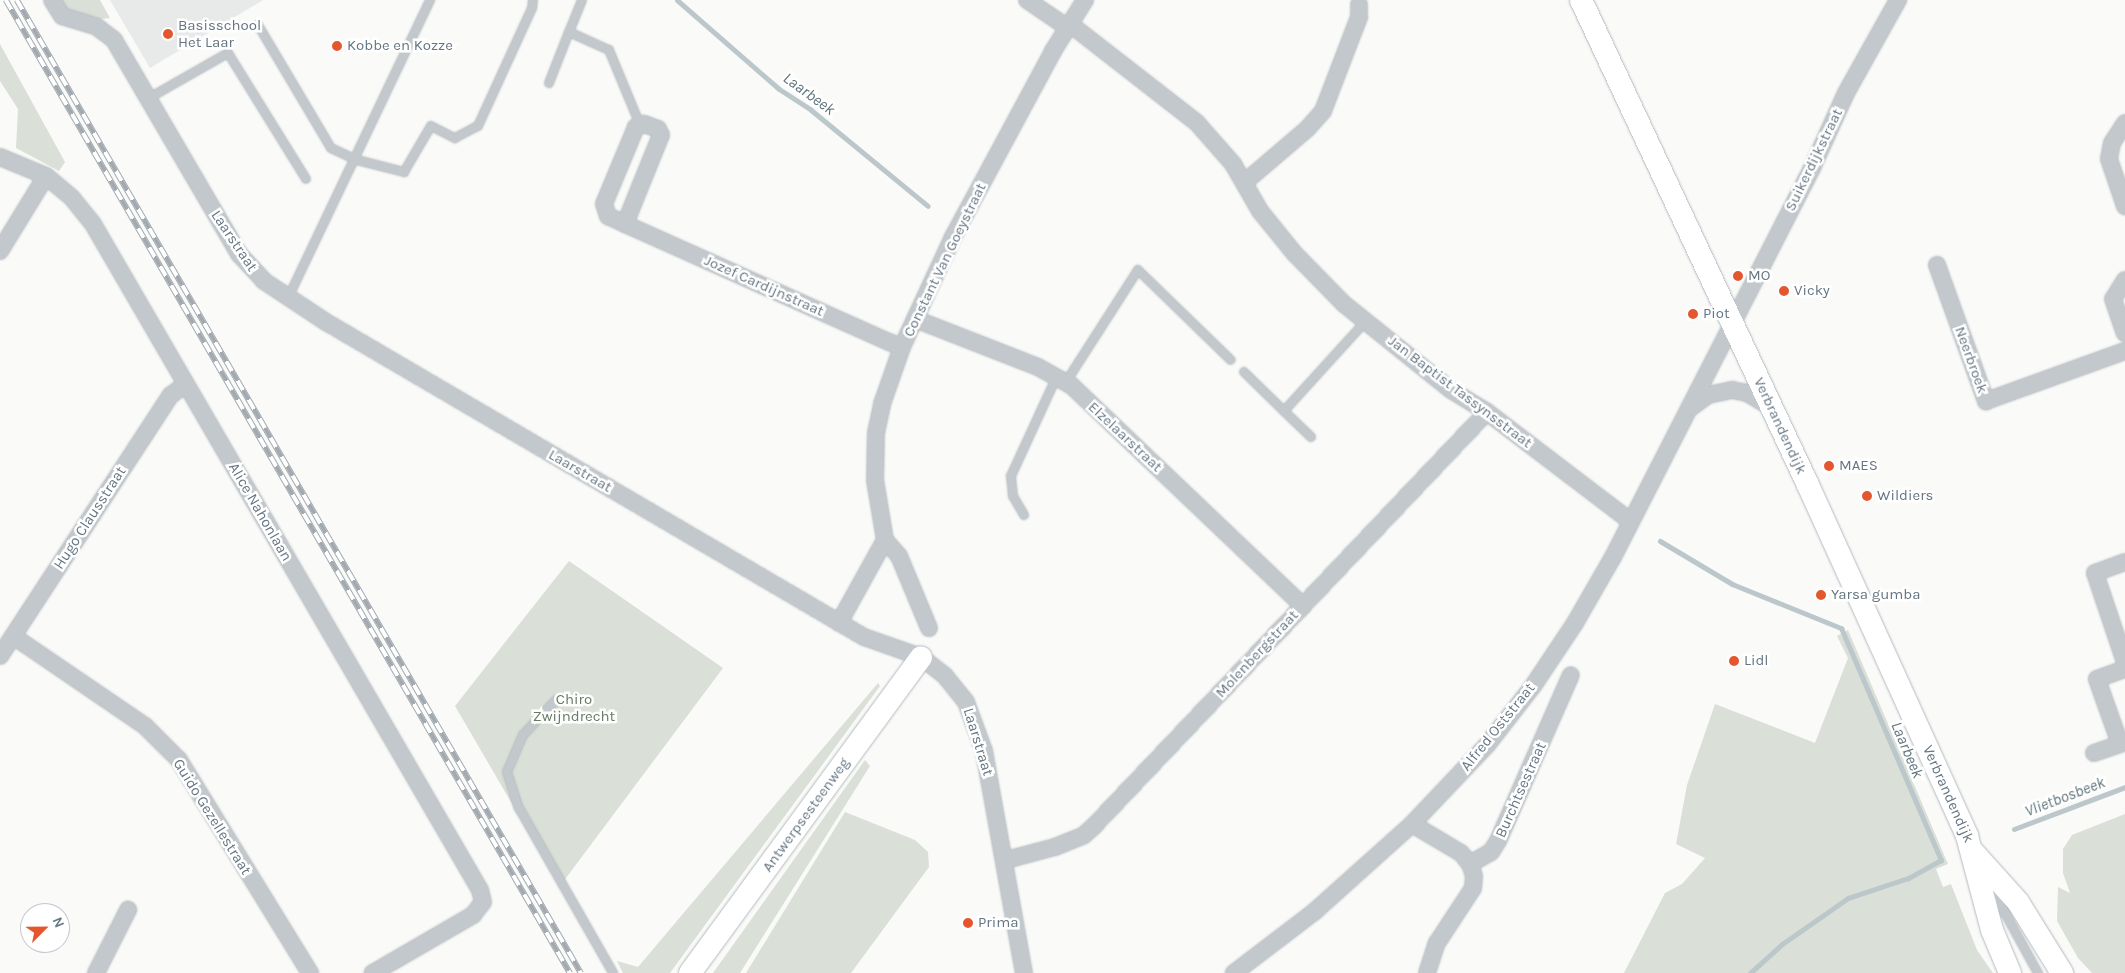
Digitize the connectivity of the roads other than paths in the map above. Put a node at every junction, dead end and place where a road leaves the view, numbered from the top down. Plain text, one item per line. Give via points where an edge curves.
1 (52, 0) edge
2 (430, 0) edge
3 (533, 0) edge
4 (582, 0) edge
5 (1027, 0) edge
6 (1086, 0) edge
7 (1581, 0) edge
8 (1898, 0) edge
9 (1360, 2) edge
10 (258, 24) dead end
11 (1069, 26) junction
12 (569, 32) junction
13 (548, 83) dead end
14 (149, 98) junction
15 (2125, 123) edge
16 (640, 125) junction
17 (0, 157) edge
18 (357, 160) junction
19 (46, 176) junction
20 (306, 179) dead end
21 (1245, 182) junction
22 (2125, 206) edge
23 (626, 224) junction
24 (0, 251) edge
25 (1938, 265) dead end
26 (2125, 280) edge
27 (288, 298) junction
28 (915, 319) junction
29 (1366, 321) junction
30 (1731, 322) junction
31 (2125, 333) edge
32 (902, 347) junction
33 (2125, 351) edge
34 (1231, 360) dead end
35 (1244, 372) dead end
36 (1061, 379) junction
37 (185, 385) junction
38 (1768, 406) junction
39 (1284, 411) junction
40 (1487, 412) junction
41 (1683, 416) junction
42 (1311, 437) dead end
43 (1024, 515) dead end
44 (1630, 521) junction
45 (885, 540) junction
46 (2125, 562) edge
47 (1303, 606) junction
48 (839, 622) junction
49 (929, 628) dead end
50 (13, 636) junction
51 (0, 656) edge
52 (921, 657) junction
53 (2125, 662) edge
54 (2125, 670) edge
55 (1571, 675) dead end
56 (556, 700) dead end
57 (2094, 753) dead end
58 (1412, 824) junction
59 (1974, 853) junction
60 (1006, 860) junction
61 (1470, 864) junction
62 (128, 910) dead end
63 (96, 973) edge
64 (310, 973) edge
65 (373, 973) edge
66 (612, 973) edge
67 (690, 973) edge
68 (1024, 973) edge
69 (1234, 973) edge
70 (1427, 973) edge
71 (2010, 973) edge
72 (2038, 973) edge
73 (2062, 973) edge

1 - 14 street, Laarstraat via 62,16 97,28 114,40
2 - 18 lane
3 - 18 lane via 478,126 455,138 431,126 404,172
4 - 12 lane
5 - 11 street, Jan Baptist Tassynsstraat
6 - 11 street, Constant Van Goeystraat
7 - 30 main road, Verbrandendijk
8 - 30 street, Suikerdijkstraat via 1846,93 1812,168
9 - 21 street via 1359,17 1323,111 1307,129
10 - 18 lane via 331,148
11 - 21 street, Jan Baptist Tassynsstraat via 1198,123
11 - 28 street, Constant Van Goeystraat via 953,238
12 - 13 lane
12 - 16 lane via 609,50
14 - 20 lane via 228,53
14 - 27 street, Laarstraat via 249,268
15 - 22 street via 2112,143 2109,159
16 - 23 street, Jozef Cardijnstraat via 636,127 604,204 608,216
16 - 23 street via 658,128 661,135
17 - 19 street, Alice Nahonlaan
18 - 27 lane
19 - 24 street
19 - 37 street, Alice Nahonlaan via 72,198 93,224
21 - 29 street, Jan Baptist Tassynsstraat via 1260,211 1295,254 1344,304
23 - 32 street, Jozef Cardijnstraat
25 - 33 street, Neerbroek via 1986,401
26 - 31 street via 2113,298
27 - 48 street, Laarstraat
28 - 32 street, Constant Van Goeystraat
28 - 36 street, Elzelaarstraat
29 - 39 lane
29 - 40 street, Jan Baptist Tassynsstraat via 1451,390
30 - 38 main road, Verbrandendijk
30 - 41 street
32 - 45 street, Constant Van Goeystraat via 882,404 876,433 875,480
34 - 36 lane via 1138,270
35 - 39 lane
36 - 43 lane via 1011,476 1013,496
36 - 47 street, Elzelaarstraat
37 - 50 street, Hugo Clausstraat via 171,395
37 - 65 street, Alice Nahonlaan via 480,890 483,902 474,915
38 - 41 street via 1739,390 1720,391 1697,401
38 - 59 main road, Verbrandendijk via 1859,596
39 - 42 lane
40 - 44 street, Jan Baptist Tassynsstraat
40 - 47 street, Molenbergstraat
41 - 44 street
44 - 58 street, Alfred Oststraat via 1575,622 1487,745
45 - 48 street via 882,552
45 - 49 street, Constant Van Goeystraat via 899,556
46 - 53 street via 2095,573
47 - 60 street, Molenbergstraat via 1084,835 1055,847
48 - 52 street, Laarstraat via 883,646
50 - 51 street, Hugo Clausstraat
50 - 64 street, Guido Gezellestraat via 145,726 179,760
52 - 60 street, Laarstraat via 945,676 966,702 984,751
52 - 67 main road, Antwerpsesteenweg
54 - 57 street via 2097,679 2120,744
55 - 61 street, Burchtsestraat via 1498,841 1491,852
56 - 66 lane via 523,735 507,772 519,808
58 - 61 street via 1461,853
58 - 69 street, Alfred Oststraat via 1314,912
59 - 71 main road, Verbrandendijk via 1992,930
59 - 72 lane
59 - 73 main road, Verbrandendijk via 2018,902
60 - 68 street, Laarstraat
61 - 70 street via 1473,888 1437,943
62 - 63 street

